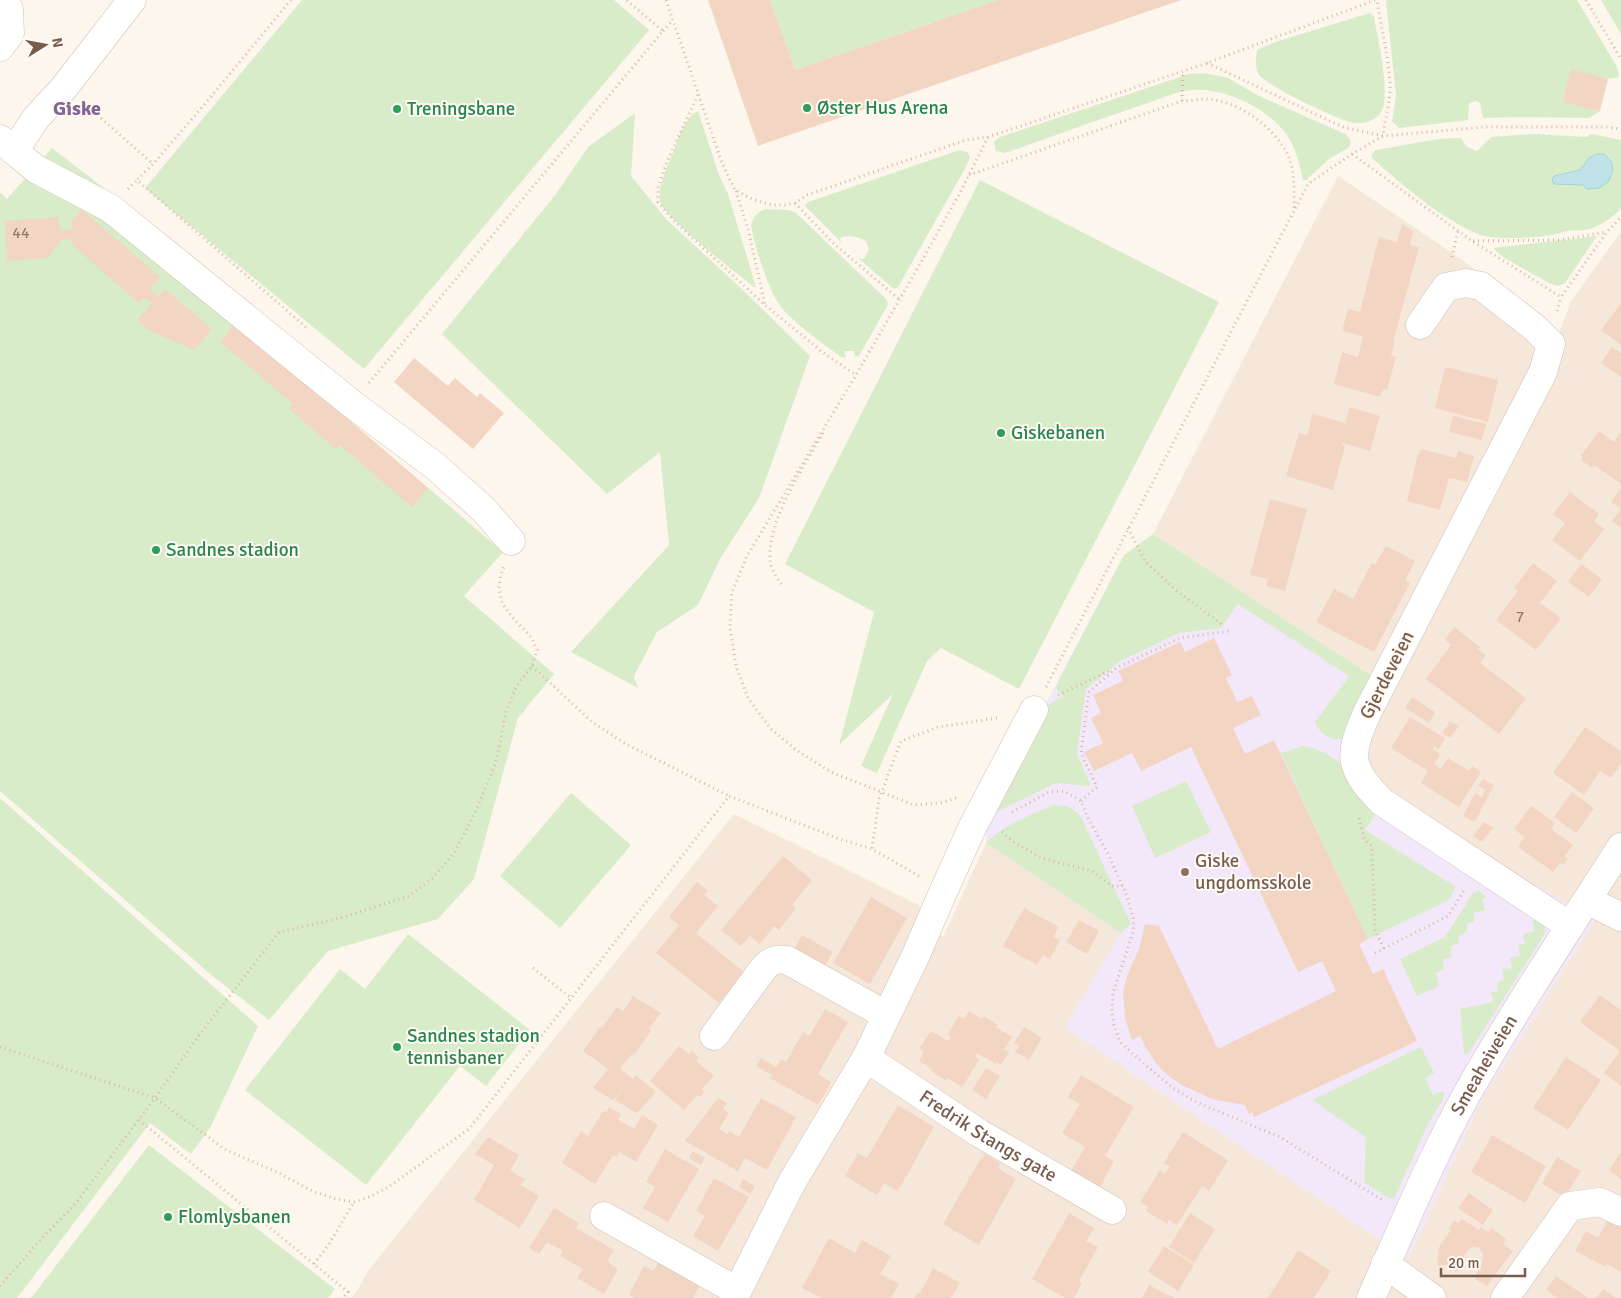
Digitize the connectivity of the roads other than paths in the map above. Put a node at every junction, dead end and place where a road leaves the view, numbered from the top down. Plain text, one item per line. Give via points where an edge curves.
1 (132, 0) edge
2 (11, 3) edge
3 (0, 47) edge
4 (7, 145) edge
5 (1420, 325) dead end
6 (511, 541) road end
7 (1036, 705) road end
8 (1621, 847) edge
9 (1586, 900) junction
10 (1621, 917) edge
11 (1570, 926) junction
12 (886, 1015) junction
13 (714, 1036) dead end
14 (866, 1058) junction
15 (1112, 1210) dead end
16 (1621, 1212) edge
17 (604, 1216) dead end
18 (1386, 1264) junction
19 (736, 1294) edge
20 (1371, 1298) edge
21 (1432, 1298) edge
22 (1505, 1298) edge

1 - 4 street via 63,89
2 - 3 street via 10,34
4 - 6 street via 36,169 110,208 352,404 435,466 484,510
5 - 11 street, Gjerdeveien via 1446,287 1466,283 1481,286 1535,328 1550,344 1543,372 1367,713 1356,738 1353,756 1357,772 1382,802
7 - 12 street via 982,826 944,890
8 - 9 street, Smeaheiveien
9 - 10 street
9 - 11 street, Smeaheiveien
11 - 18 street, Smeaheiveien via 1468,1093
12 - 13 street via 787,960 778,959 763,969
12 - 14 street
14 - 15 street, Fredrik Stangs gate via 979,1132
14 - 19 street via 792,1182
16 - 22 street via 1600,1202 1570,1206
17 - 19 street
18 - 20 street, Smeaheiveien
18 - 21 street

